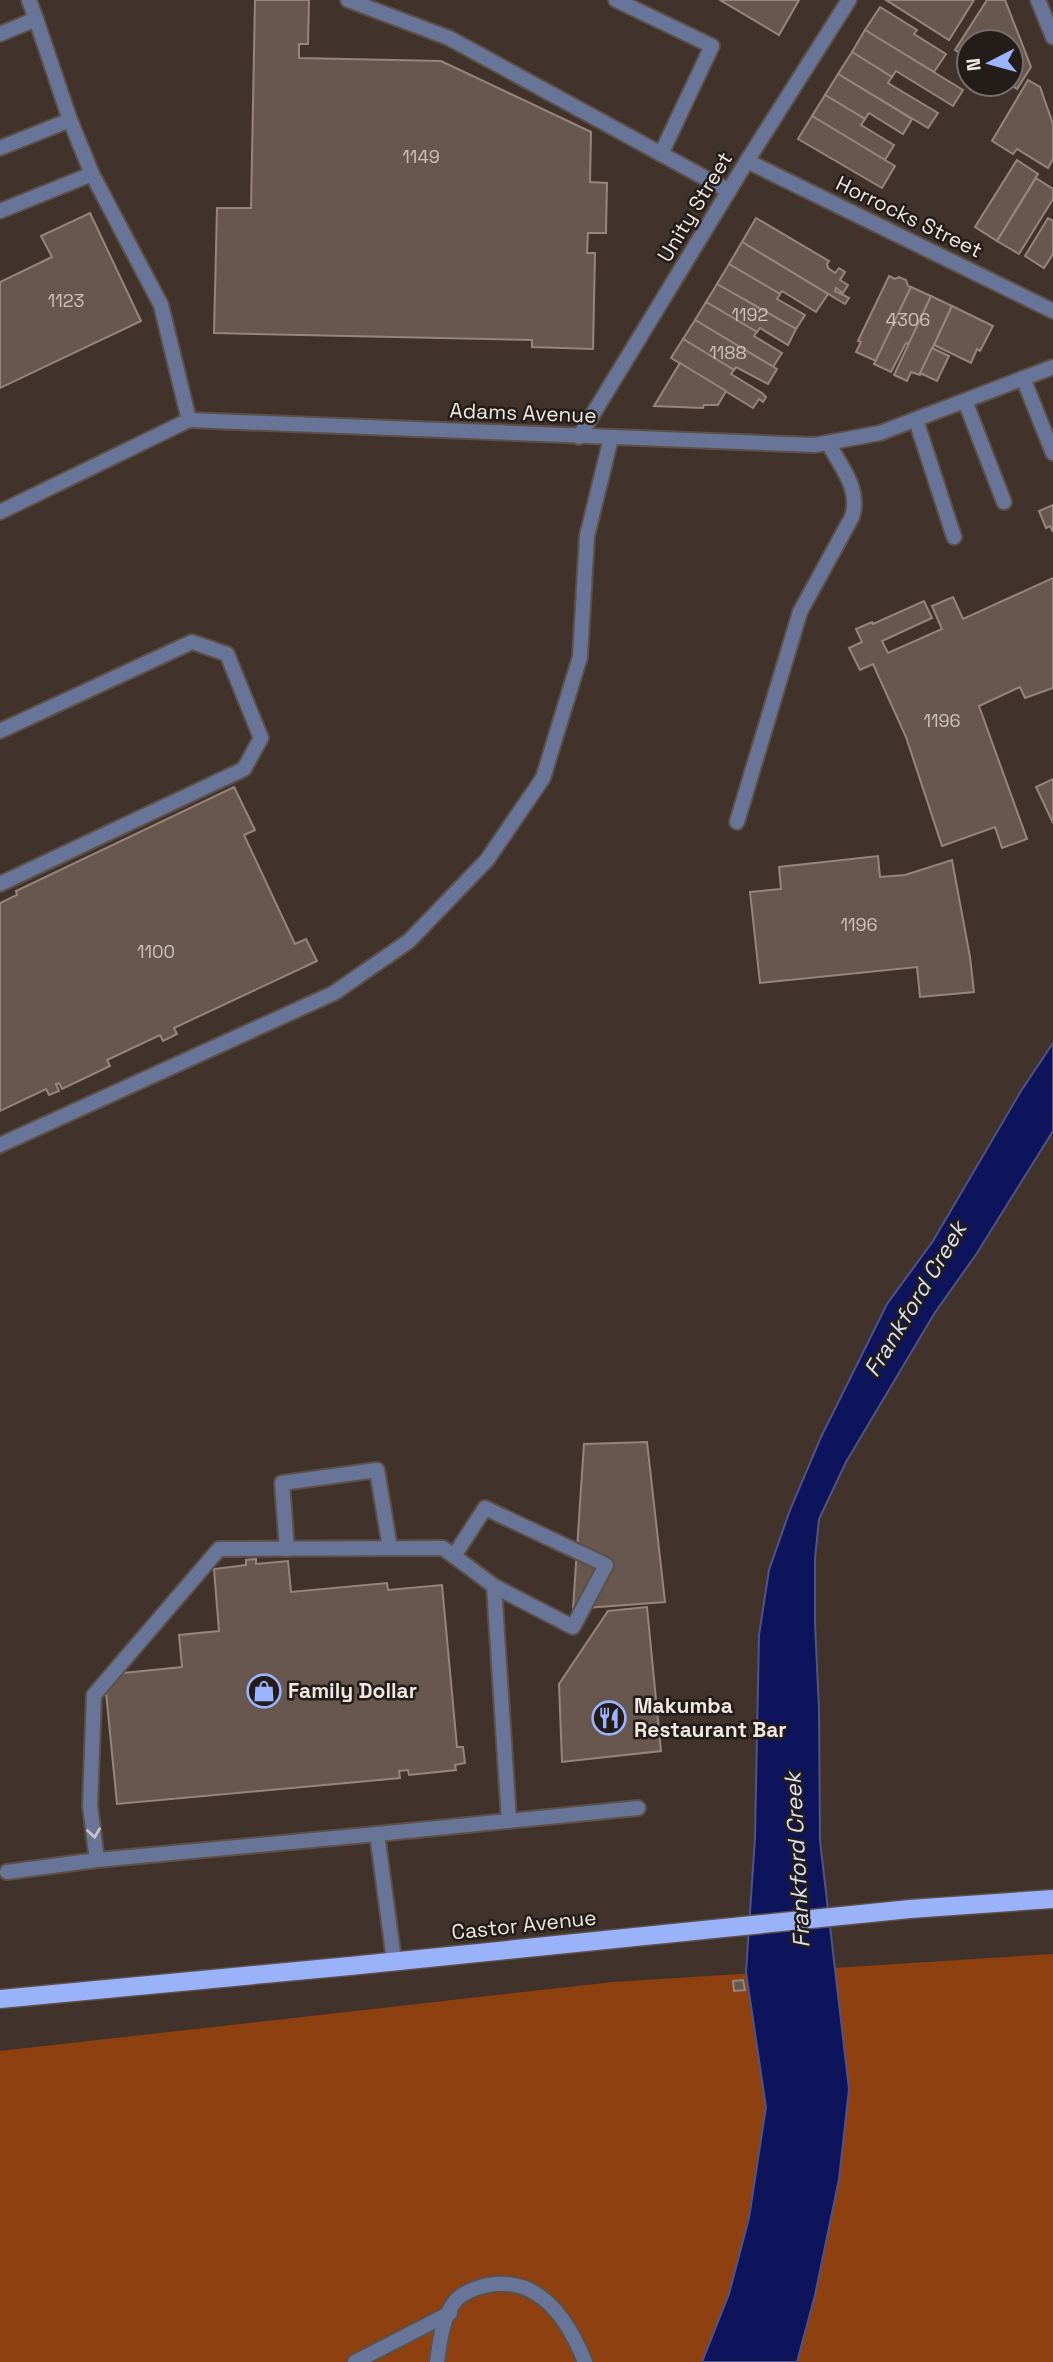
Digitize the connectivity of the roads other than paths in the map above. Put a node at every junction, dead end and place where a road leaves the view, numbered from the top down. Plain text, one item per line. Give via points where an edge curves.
1 (29, 0) edge
2 (348, 0) edge
3 (616, 0) edge
4 (849, 0) edge
5 (1038, 0) edge
6 (36, 19) junction
7 (0, 34) edge
8 (1053, 37) edge
9 (70, 120) junction
10 (0, 148) edge
11 (662, 154) junction
12 (747, 161) junction
13 (92, 174) junction
14 (729, 191) junction
15 (0, 211) edge
16 (1053, 311) edge
17 (1053, 367) edge
18 (1023, 379) junction
19 (965, 401) junction
20 (189, 420) junction
21 (916, 420) junction
22 (579, 437) junction
23 (611, 438) junction
24 (828, 443) junction
25 (1053, 453) edge
26 (1004, 502) dead end
27 (0, 512) edge
28 (954, 537) dead end
29 (0, 731) edge
30 (737, 822) dead end
31 (0, 884) edge
32 (0, 1145) edge
33 (390, 1548) junction
34 (287, 1549) junction
35 (454, 1556) junction
36 (494, 1586) junction
37 (638, 1808) dead end
38 (509, 1821) junction
39 (377, 1834) junction
40 (97, 1860) junction
41 (7, 1872) dead end
42 (1053, 1899) edge
43 (394, 1960) junction
44 (0, 1999) edge
45 (450, 2313) junction
46 (355, 2362) edge
47 (437, 2362) edge
48 (585, 2362) edge

1 - 6 street
2 - 11 street via 449,38
3 - 11 street via 712,46
4 - 12 street, Unity Street
5 - 8 street
6 - 7 street
6 - 9 street
9 - 10 street
9 - 13 street
11 - 14 street
12 - 14 street, Unity Street
12 - 16 street, Horrocks Street
13 - 15 street
13 - 20 street via 161,305
14 - 22 street, Unity Street
17 - 18 street, Adams Avenue
18 - 19 street, Adams Avenue
18 - 25 street
19 - 21 street, Adams Avenue
19 - 26 street
20 - 22 street, Adams Avenue
20 - 27 street, Adams Avenue
21 - 24 street, Adams Avenue
21 - 28 street
22 - 23 street, Adams Avenue
23 - 24 street, Adams Avenue
23 - 32 street via 587,536 580,657 543,778 487,860 409,941 334,993
24 - 30 street via 855,491 856,504 800,612
29 - 31 street via 192,642 226,654 261,737 244,769
33 - 34 street
33 - 34 street via 377,1470 282,1483
33 - 35 street via 443,1548
34 -> 40 street via 219,1549 94,1695 90,1806
35 - 36 street
35 - 36 street via 485,1508 606,1565 573,1627
36 - 38 street
37 - 38 street
38 - 39 street
39 - 40 street
39 - 43 street
40 - 41 street
42 - 43 main road, Castor Avenue
43 - 44 main road, Castor Avenue
45 - 46 street
45 - 47 street
45 - 48 street via 457,2300 482,2285 514,2282 542,2295 574,2333

